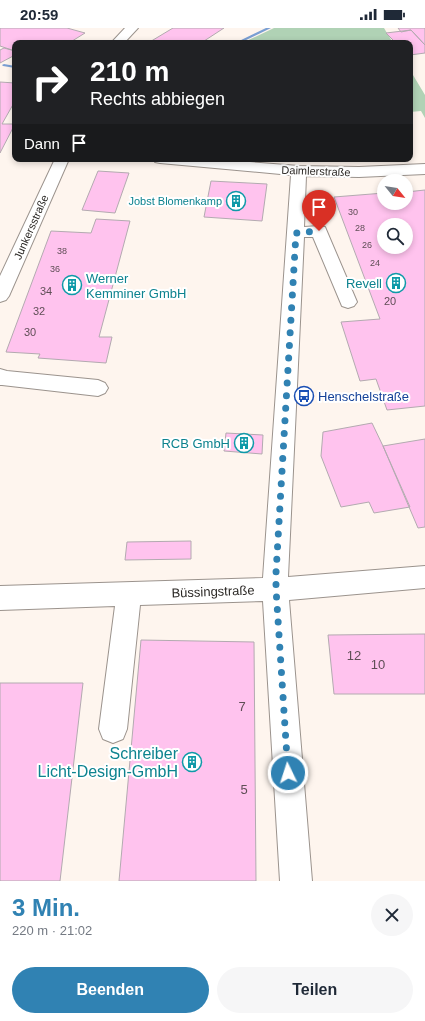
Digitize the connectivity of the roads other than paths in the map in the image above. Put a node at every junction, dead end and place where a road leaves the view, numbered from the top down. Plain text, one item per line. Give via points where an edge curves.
1 (132, 28) edge
2 (120, 40) edge
3 (60, 162) edge
4 (195, 162) edge
5 (425, 169) edge
6 (299, 171) junction
7 (296, 233) junction
8 (6, 270) edge
9 (0, 296) edge
10 (348, 302) dead end
11 (0, 376) edge
12 (98, 388) dead end
13 (425, 577) edge
14 (276, 589) junction
15 (129, 594) junction
16 (0, 598) edge
17 (113, 729) dead end
18 (296, 881) edge

1 - 2 street
3 - 8 street, Junkersstraße
4 - 6 street, Daimlerstraße
5 - 6 street, Daimlerstraße
6 - 7 street
7 - 10 street via 319,231
7 - 14 street
8 - 9 street, Junkersstraße
11 - 12 street
13 - 14 street, Büssingstraße
14 - 15 street, Büssingstraße
14 - 18 street
15 - 16 street, Büssingstraße
15 - 17 street

